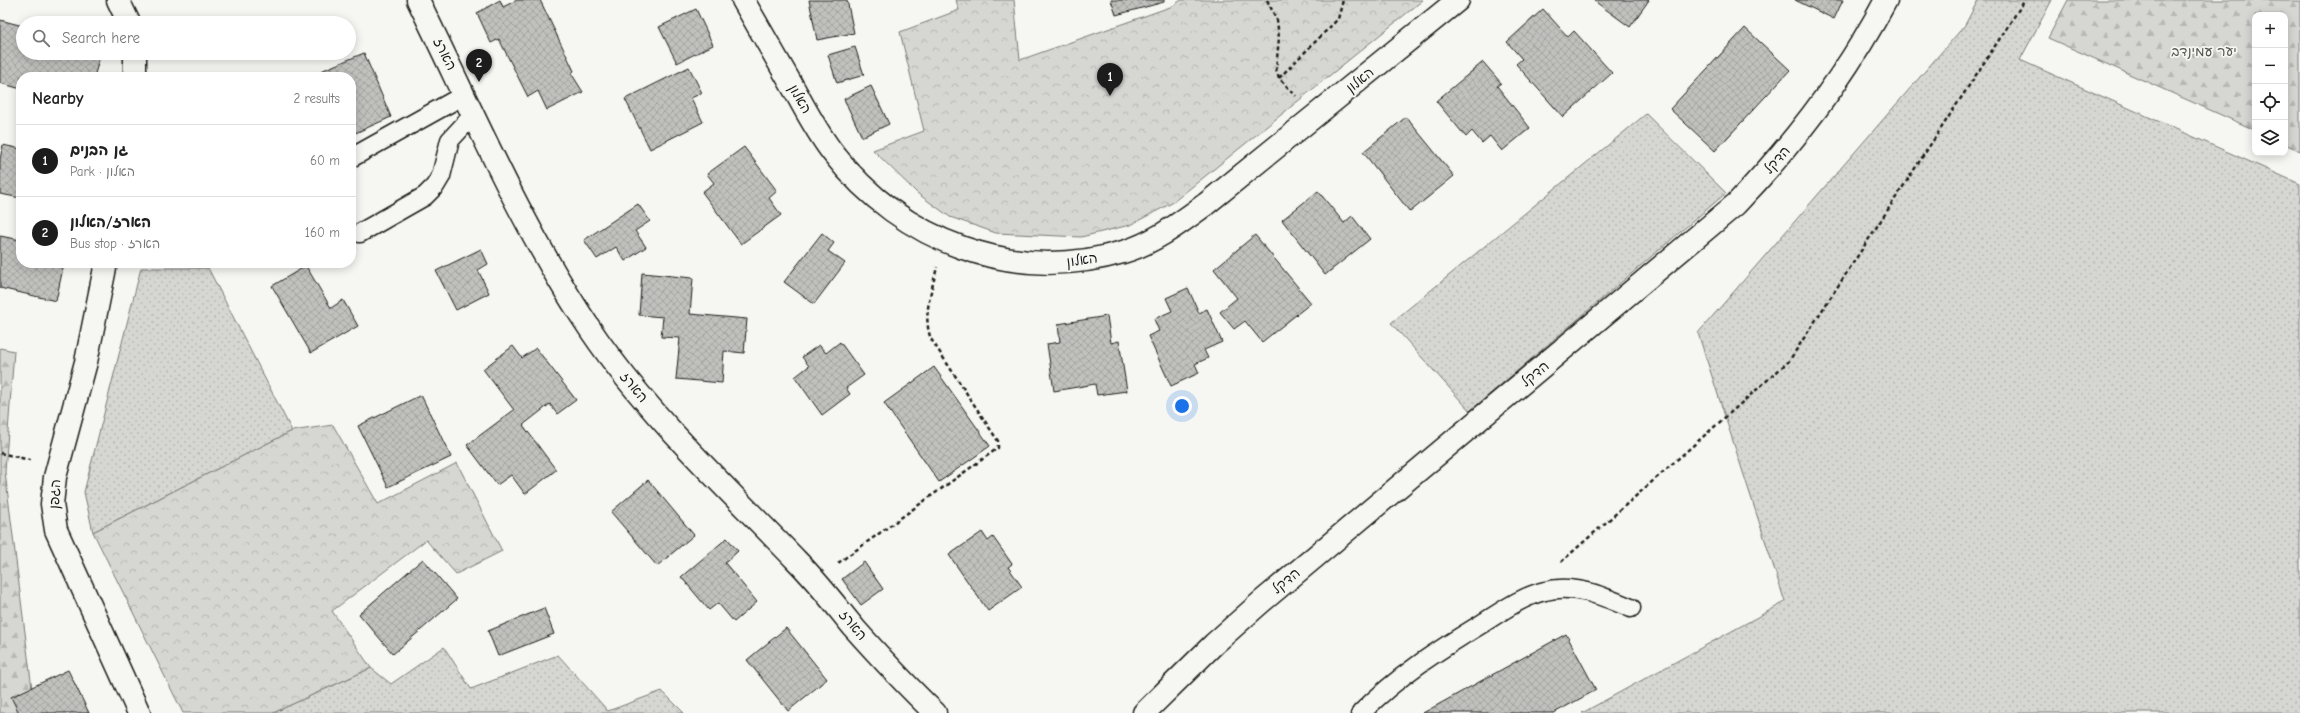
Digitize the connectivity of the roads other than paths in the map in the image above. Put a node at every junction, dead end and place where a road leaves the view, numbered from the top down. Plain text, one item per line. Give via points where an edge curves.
1 (118, 0) edge
2 (418, 0) edge
3 (743, 0) edge
4 (1458, 0) edge
5 (1886, 0) edge
6 (126, 16) edge
7 (135, 60) edge
8 (135, 72) edge
9 (464, 95) junction
10 (474, 114) junction
11 (356, 155) edge
12 (360, 233) dead end
13 (105, 268) edge
14 (1631, 608) dead end
15 (138, 713) edge
16 (935, 713) edge
17 (1144, 713) edge
18 (1361, 713) edge

1 - 6 street
2 - 9 street, הארז
3 - 4 street, האלון via 833,153 867,191 905,220 943,241 989,257 1034,264 1080,262 1124,252 1172,229
5 - 17 street, הדקל via 1846,70 1813,117 1776,162 1736,204 1260,603
7 - 8 street
9 - 10 street, הארז
9 - 11 lane
10 - 12 lane via 450,140 441,176 435,186 425,196
10 - 16 street, הארז via 549,263 609,355 666,424 815,580 877,653
13 - 15 street, הגפן via 86,362 57,467 52,504 56,530
14 - 18 lane via 1602,595 1574,589 1546,590 1516,602 1416,664

